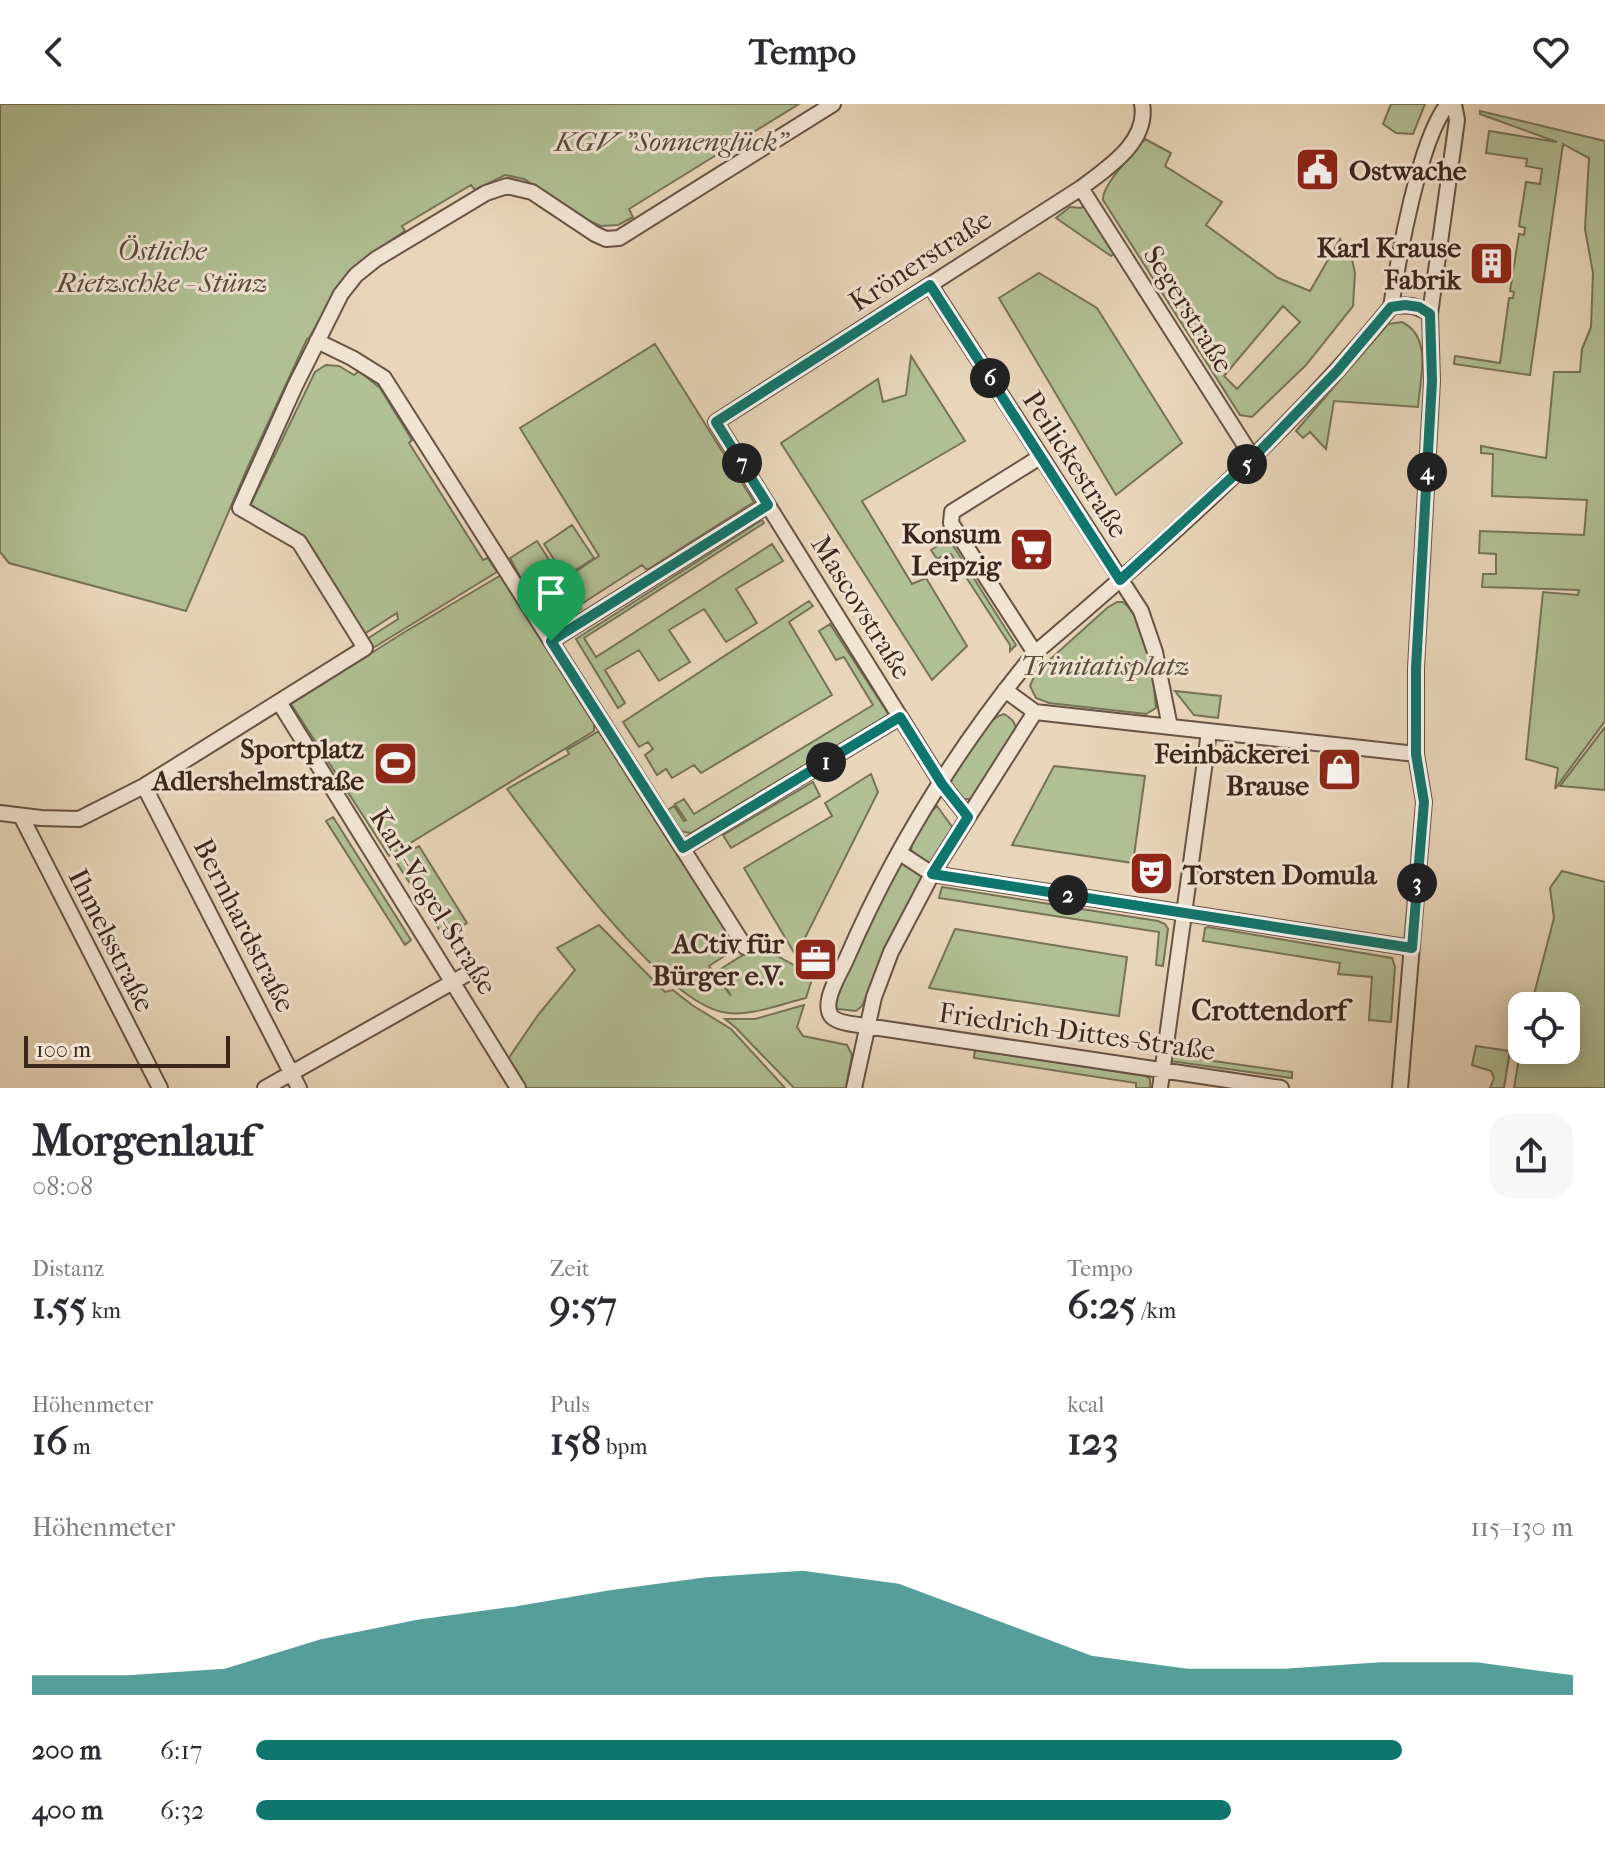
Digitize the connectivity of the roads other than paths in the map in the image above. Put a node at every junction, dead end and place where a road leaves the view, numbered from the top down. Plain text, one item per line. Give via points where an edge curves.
1 (833, 104) edge
2 (1142, 104) edge
3 (1451, 104) edge
4 (1081, 188) junction
5 (930, 285) junction
6 (1391, 307) junction
7 (1430, 314) junction
8 (317, 341) junction
9 (716, 422) joint
10 (1040, 457) junction
11 (1253, 458) junction
12 (768, 505) junction
13 (1120, 580) junction
14 (551, 641) junction
15 (1035, 653) junction
16 (1005, 690) junction
17 (279, 702) junction
18 (1035, 712) junction
19 (900, 717) junction
20 (1170, 727) junction
21 (1209, 732) junction
22 (1416, 754) junction
23 (942, 784) junction
24 (144, 786) junction
25 (0, 813) edge
26 (21, 816) junction
27 (968, 817) junction
28 (683, 848) junction
29 (900, 853) junction
30 (932, 874) junction
31 (1184, 914) junction
32 (745, 947) dead end
33 (1412, 948) junction
34 (467, 974) dead end
35 (453, 982) junction
36 (866, 1026) junction
37 (1163, 1071) junction
38 (296, 1081) edge
39 (160, 1088) edge
40 (265, 1088) edge
41 (518, 1088) edge
42 (854, 1088) edge
43 (1160, 1088) edge
44 (1281, 1088) edge
45 (1400, 1088) edge

1 - 8 street via 613,240 526,189 491,190 356,275
2 - 4 street, Krönerstraße via 1141,128 1116,160
3 - 6 street via 1442,111 1423,160
3 - 7 street via 1457,120
4 - 5 street, Krönerstraße
4 - 11 street, Segerstraße
5 - 9 street, Krönerstraße
5 - 10 street, Peilickestraße
6 - 7 street via 1419,307
6 - 11 street
7 - 22 street via 1432,381
8 - 14 street via 384,378
8 - 17 street via 240,508 299,542 365,648
9 - 12 street, Mascovstraße
10 - 13 street, Peilickestraße
10 - 15 street via 952,512 951,523
11 - 13 street
12 - 14 street
12 - 19 street, Mascovstraße
13 - 15 street
13 - 20 street, Peilickestraße via 1152,639
14 - 28 street
15 - 16 street
16 - 18 street
16 - 23 street
17 - 24 street
17 - 35 street, Karl-Vogel-Straße
18 - 20 street
18 - 27 street
19 - 23 street, Mascovstraße
19 - 28 street
20 - 21 street
21 - 22 street
21 - 31 street
22 - 33 street via 1424,802
23 - 27 street, Mascovstraße
23 - 29 street
24 - 26 street via 79,819
24 - 38 street, Bernhardstraße
25 - 26 street
26 - 39 street, Ihmelsstraße
27 - 30 street
28 - 32 street
29 - 30 street
29 - 36 street, Friedrich-Dittes-Straße via 860,926 828,1009 836,1020
30 - 31 street
30 - 36 street via 891,952
31 - 33 street
31 - 37 street
33 - 45 street
34 - 35 street
35 - 38 street
35 - 41 street, Karl-Vogel-Straße
36 - 37 street, Friedrich-Dittes-Straße
36 - 42 street
37 - 43 street
37 - 44 street, Friedrich-Dittes-Straße
38 - 40 street

